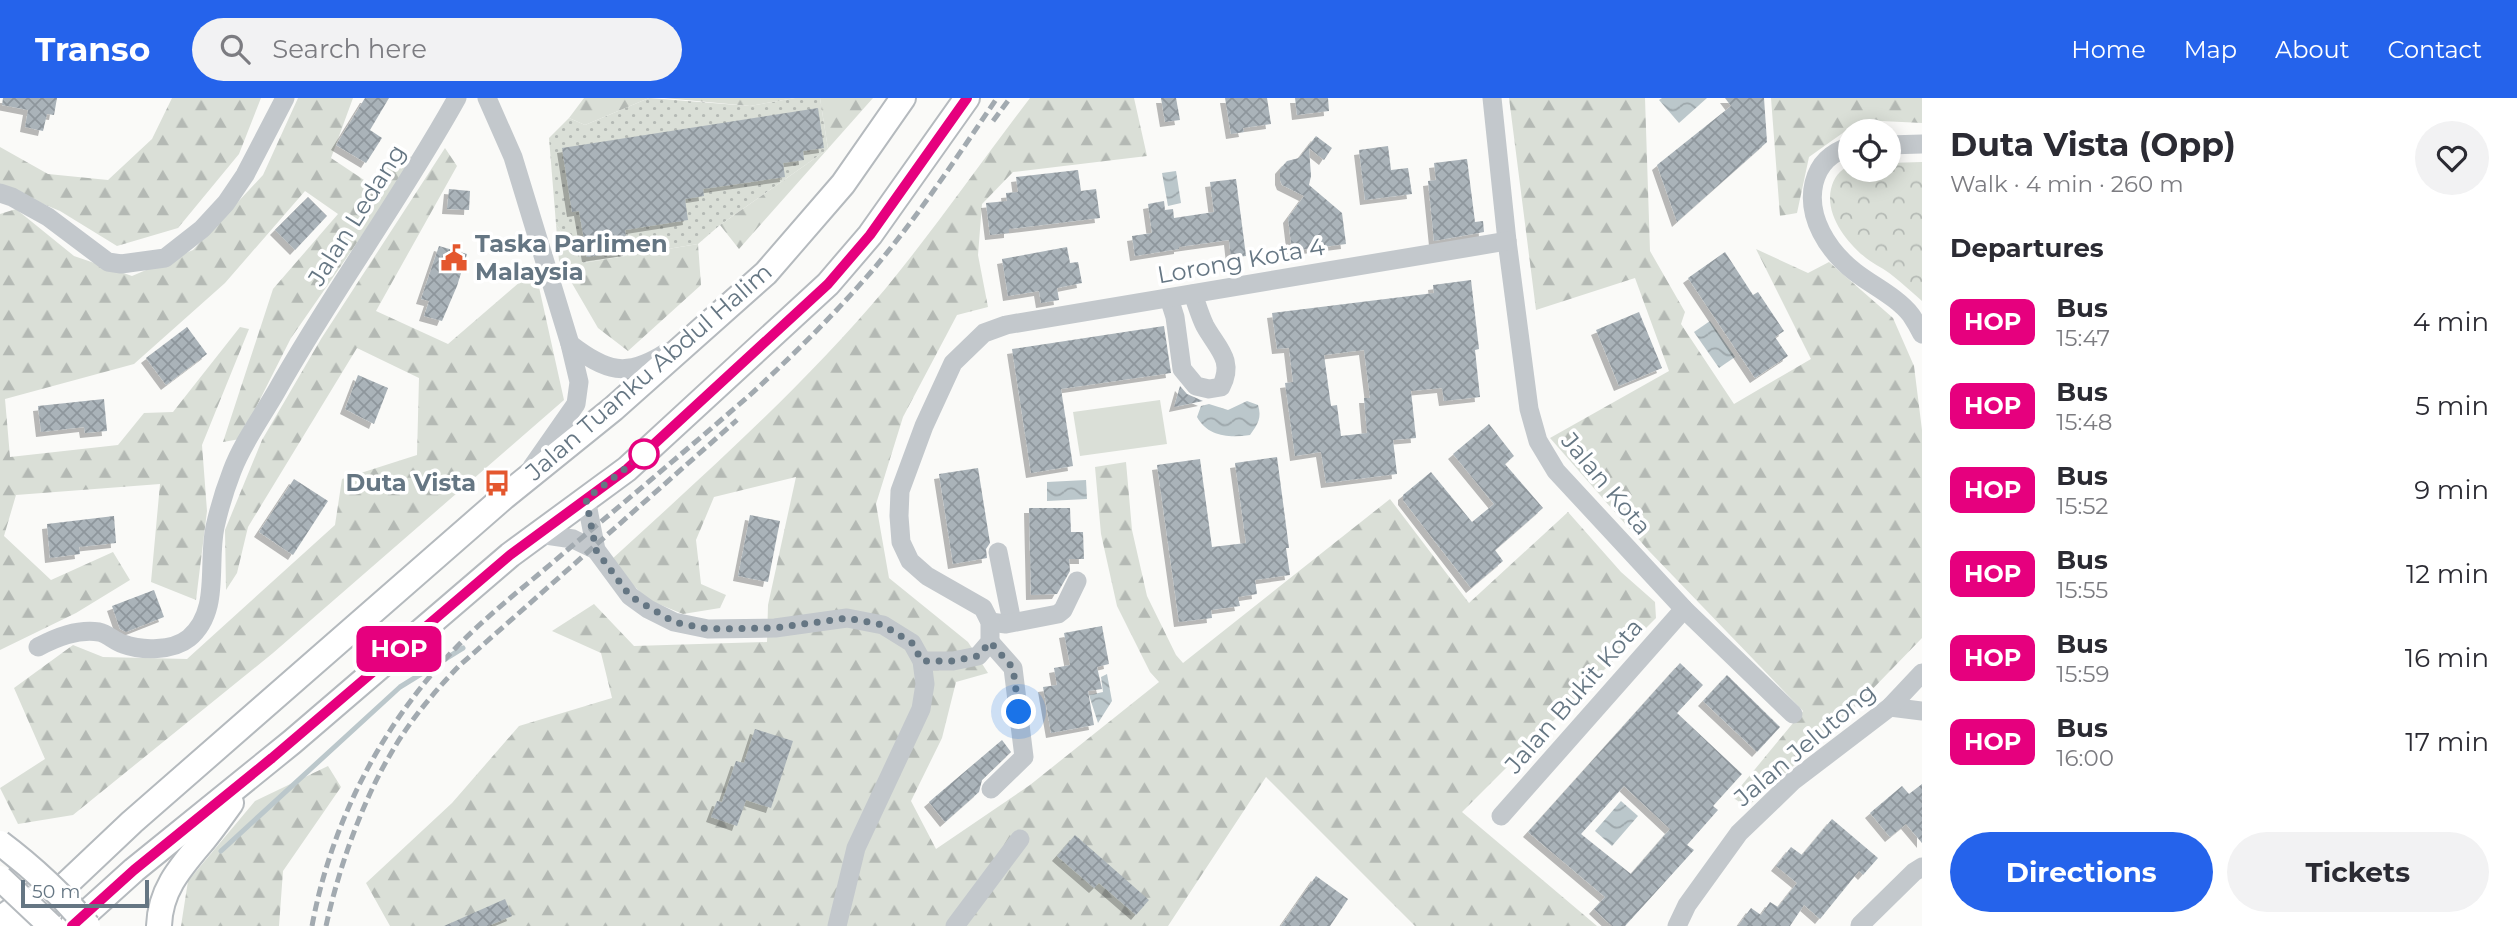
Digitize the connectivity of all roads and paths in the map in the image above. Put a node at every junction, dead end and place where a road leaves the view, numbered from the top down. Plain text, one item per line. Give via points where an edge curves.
1 (285, 98) edge
2 (457, 98) edge
3 (487, 98) edge
4 (903, 98) edge
5 (967, 98) edge
6 (1493, 98) edge
7 (1922, 144) edge
8 (1901, 145) edge
9 (1838, 152) edge
10 (0, 193) edge
11 (1507, 241) junction
12 (1193, 294) junction
13 (1169, 298) junction
14 (709, 324) junction
15 (1209, 333) junction
16 (1922, 334) edge
17 (1178, 341) junction
18 (570, 344) junction
19 (508, 494) junction
20 (586, 499) junction
21 (538, 534) junction
22 (596, 550) junction
23 (998, 552) dead end
24 (1077, 581) dead end
25 (1684, 609) junction
26 (990, 622) junction
27 (1012, 622) junction
28 (990, 642) junction
29 (38, 646) dead end
30 (922, 661) junction
31 (1922, 673) edge
32 (1890, 706) junction
33 (1922, 711) edge
34 (1793, 714) dead end
35 (253, 775) junction
36 (991, 789) dead end
37 (1501, 816) dead end
38 (114, 839) junction
39 (1020, 839) dead end
40 (0, 843) edge
41 (1922, 867) edge
42 (0, 878) edge
43 (0, 919) edge
44 (1860, 925) edge
45 (22, 926) edge
46 (51, 926) edge
47 (72, 926) edge
48 (88, 926) edge
49 (159, 926) edge
50 (837, 926) edge
51 (955, 926) edge
52 (1677, 926) edge

1 - 10 street via 226,203 165,258 108,262 48,217
2 - 29 street, Jalan Ledang via 296,356 232,470 215,528 210,603 203,624 173,646 145,648 90,632 59,636
3 - 18 street via 513,157
4 - 14 main road, Jalan Tuanku Abdul Halim via 844,184 766,273
5 - 20 main road via 870,235 828,284 627,469
6 - 11 street, Jalan Kota
7 - 8 street
9 - 16 street via 1816,173 1811,194 1822,233 1854,271 1910,314
11 - 12 street, Lorong Kota 4
11 - 25 street, Jalan Kota via 1529,409 1538,441 1556,471
12 - 13 street, Lorong Kota 4
12 - 15 street
13 - 17 street
13 - 26 street, Lorong Kota 4 via 1006,326 984,334 953,363 900,491 901,541 910,561 983,608
14 - 18 street via 652,362 624,368 595,363
14 - 19 main road, Jalan Tuanku Abdul Halim
15 - 17 street
15 - 17 street via 1225,360 1227,375 1221,387 1196,386 1182,369
18 - 19 street via 579,382 576,404 537,462
19 - 38 main road, Jalan Tuanku Abdul Halim
20 - 21 main road
20 - 22 street
21 - 22 street via 573,539
21 - 35 main road
22 - 30 street via 630,596 674,622 708,629 775,628 847,618 883,625 912,643
23 - 27 street
24 - 27 street via 1061,613
25 - 34 street, Jalan Kota
25 - 37 street, Jalan Bukit Kota
26 - 27 street
26 - 28 street
28 - 30 street via 978,656
28 - 36 street via 1013,668 1024,757
30 - 50 street via 921,709 856,848
31 - 32 street, Jalan Jelutong
32 - 33 street
32 - 52 street, Jalan Jelutong via 1793,781 1739,833
35 - 47 main road
35 - 49 main road via 177,870 159,910
38 - 43 main road
38 - 45 main road, Jalan Tuanku Abdul Halim
39 - 51 street
40 - 48 main road, bridge via 52,887
41 - 44 street
42 - 46 main road, bridge

